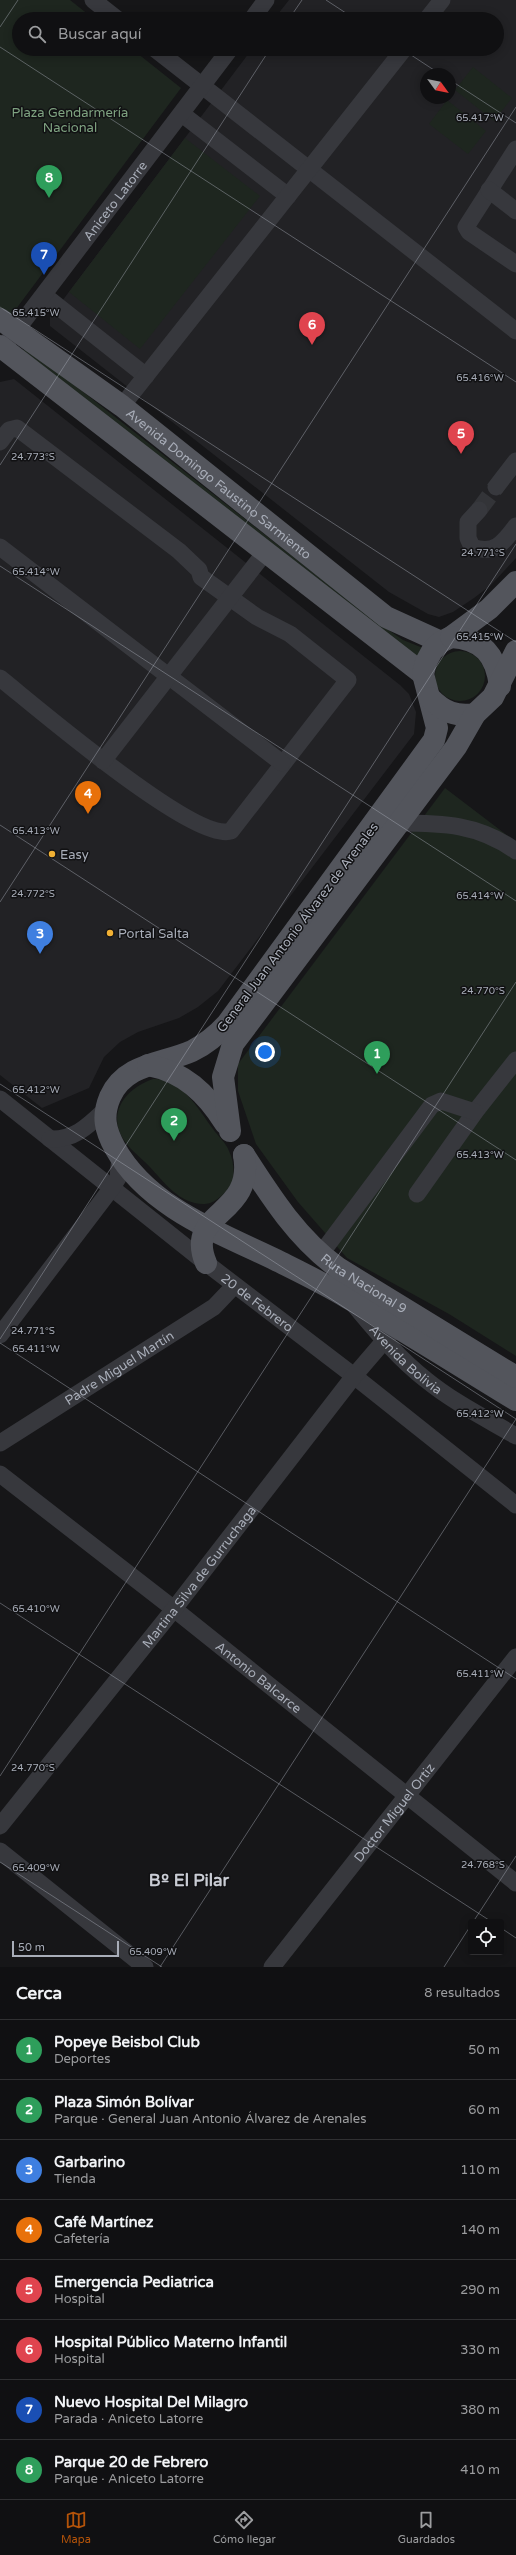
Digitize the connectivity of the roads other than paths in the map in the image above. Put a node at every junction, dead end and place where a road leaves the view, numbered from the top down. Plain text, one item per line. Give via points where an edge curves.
1 (93, 0) edge
2 (266, 0) edge
3 (442, 0) edge
4 (108, 12) edge
5 (257, 12) edge
6 (433, 12) edge
7 (164, 56) edge
8 (225, 56) edge
9 (398, 56) edge
10 (202, 86) junction
11 (182, 114) junction
12 (513, 159) edge
13 (308, 171) junction
14 (489, 190) junction
15 (288, 196) junction
16 (516, 211) edge
17 (516, 264) edge
18 (45, 296) junction
19 (516, 332) edge
20 (4, 339) edge
21 (146, 376) junction
22 (122, 406) junction
23 (0, 442) edge
24 (516, 461) edge
25 (496, 487) tunnel mouth
26 (479, 510) tunnel mouth
27 (516, 526) edge
28 (0, 547) edge
29 (266, 551) junction
30 (516, 582) edge
31 (229, 598) junction
32 (446, 640) junction
33 (516, 651) edge
34 (423, 674) junction
35 (169, 676) junction
36 (0, 678) edge
37 (500, 686) junction
38 (430, 698) junction
39 (475, 714) junction
40 (103, 761) junction
41 (282, 763) junction
42 (398, 823) junction
43 (516, 852) edge
44 (516, 1060) edge
45 (148, 1065) junction
46 (0, 1099) edge
47 (106, 1109) junction
48 (475, 1112) junction
49 (230, 1131) junction
50 (50, 1139) junction
51 (244, 1155) junction
52 (120, 1156) junction
53 (111, 1189) junction
54 (417, 1194) dead end
55 (214, 1231) junction
56 (320, 1255) junction
57 (206, 1263) junction
58 (234, 1286) junction
59 (390, 1333) junction
60 (0, 1335) edge
61 (354, 1376) junction
62 (516, 1377) edge
63 (516, 1400) edge
64 (516, 1436) edge
65 (0, 1443) edge
66 (0, 1474) edge
67 (516, 1505) edge
68 (174, 1609) junction
69 (516, 1657) edge
70 (407, 1796) junction
71 (0, 1826) edge
72 (0, 1851) edge
73 (516, 1883) edge
74 (145, 1967) edge
75 (272, 1967) edge

1 - 4 street
2 - 5 street
3 - 6 street
7 - 10 street
8 - 10 street, Aniceto Latorre
9 - 13 street
10 - 11 street, Aniceto Latorre
10 - 13 street
11 - 15 street
11 - 18 street, Aniceto Latorre
12 - 14 street
13 - 15 street
13 - 19 street
14 - 16 street
14 - 17 street via 466,227 469,232
15 - 21 street
18 - 20 street, Aniceto Latorre
18 - 21 street
20 - 22 main road, Avenida Domingo Faustino Sarmiento
20 - 29 main road, Avenida Domingo Faustino Sarmiento
21 - 22 street
22 - 32 main road, Avenida Domingo Faustino Sarmiento via 386,617
23 - 31 street via 9,430 17,428 179,551 199,570 201,577
24 - 25 street
26 - 27 street via 468,522 468,538 472,547 482,551 493,550 502,544
28 - 35 street
29 - 31 street
29 - 34 main road, Avenida Domingo Faustino Sarmiento
30 - 32 main road via 489,609
31 - 35 street
31 - 41 street via 290,634 348,680
32 - 34 main road via 432,651
32 - 37 main road via 466,638 486,649 498,669
33 - 37 main road, General Juan Antonio Álvarez de Arenales
34 - 38 main road, General Juan Antonio Álvarez de Arenales
35 - 40 street
35 - 41 street
36 - 40 street
37 - 39 main road, General Juan Antonio Álvarez de Arenales via 493,697
38 - 39 main road via 450,714
38 - 45 main road, General Juan Antonio Álvarez de Arenales via 437,728 434,740 422,760 227,1024 211,1040 193,1050
39 - 42 main road, General Juan Antonio Álvarez de Arenales via 456,747
40 - 41 street via 163,803 201,824 226,832 231,831
42 - 43 street via 460,826 499,839
42 - 49 main road, General Juan Antonio Álvarez de Arenales via 233,1044 223,1077
44 - 48 street
45 - 47 main road, General Juan Antonio Álvarez de Arenales via 122,1078 114,1089
45 - 49 main road, Ruta Nacional 9 via 165,1068 190,1081 215,1107
46 - 50 street, 20 de Febrero
47 - 50 street, General Juan Antonio Álvarez de Arenales via 78,1134
47 - 52 main road, General Juan Antonio Álvarez de Arenales via 104,1121 107,1132
48 - 54 street
48 - 56 street via 441,1100 432,1105
49 - 51 main road, Ruta Nacional 9
50 - 53 street, 20 de Febrero
51 - 55 main road via 246,1177 243,1187
51 - 56 main road, Ruta Nacional 9 via 287,1219
52 - 53 street via 118,1178
52 - 55 main road, General Juan Antonio Álvarez de Arenales via 151,1190
53 - 57 street, 20 de Febrero
53 - 60 street
55 - 57 main road via 201,1247
55 - 59 main road, Ruta Nacional 9 via 347,1297
56 - 62 main road, Ruta Nacional 9
57 - 58 street, 20 de Febrero
58 - 61 street, 20 de Febrero
58 - 65 street, Padre Miguel Martín via 214,1307
59 - 61 street, Martina Silva de Gurruchaga
59 - 63 main road, Ruta Nacional 9
59 - 64 street, Avenida Bolivia via 400,1358 435,1387
61 - 67 street, 20 de Febrero
61 - 68 street, Martina Silva de Gurruchaga
66 - 68 street, Antonio Balcarce
68 - 70 street, Antonio Balcarce
68 - 71 street, Martina Silva de Gurruchaga
69 - 70 street, Doctor Miguel Ortiz
70 - 73 street, Antonio Balcarce
70 - 75 street, Doctor Miguel Ortiz
72 - 74 street

